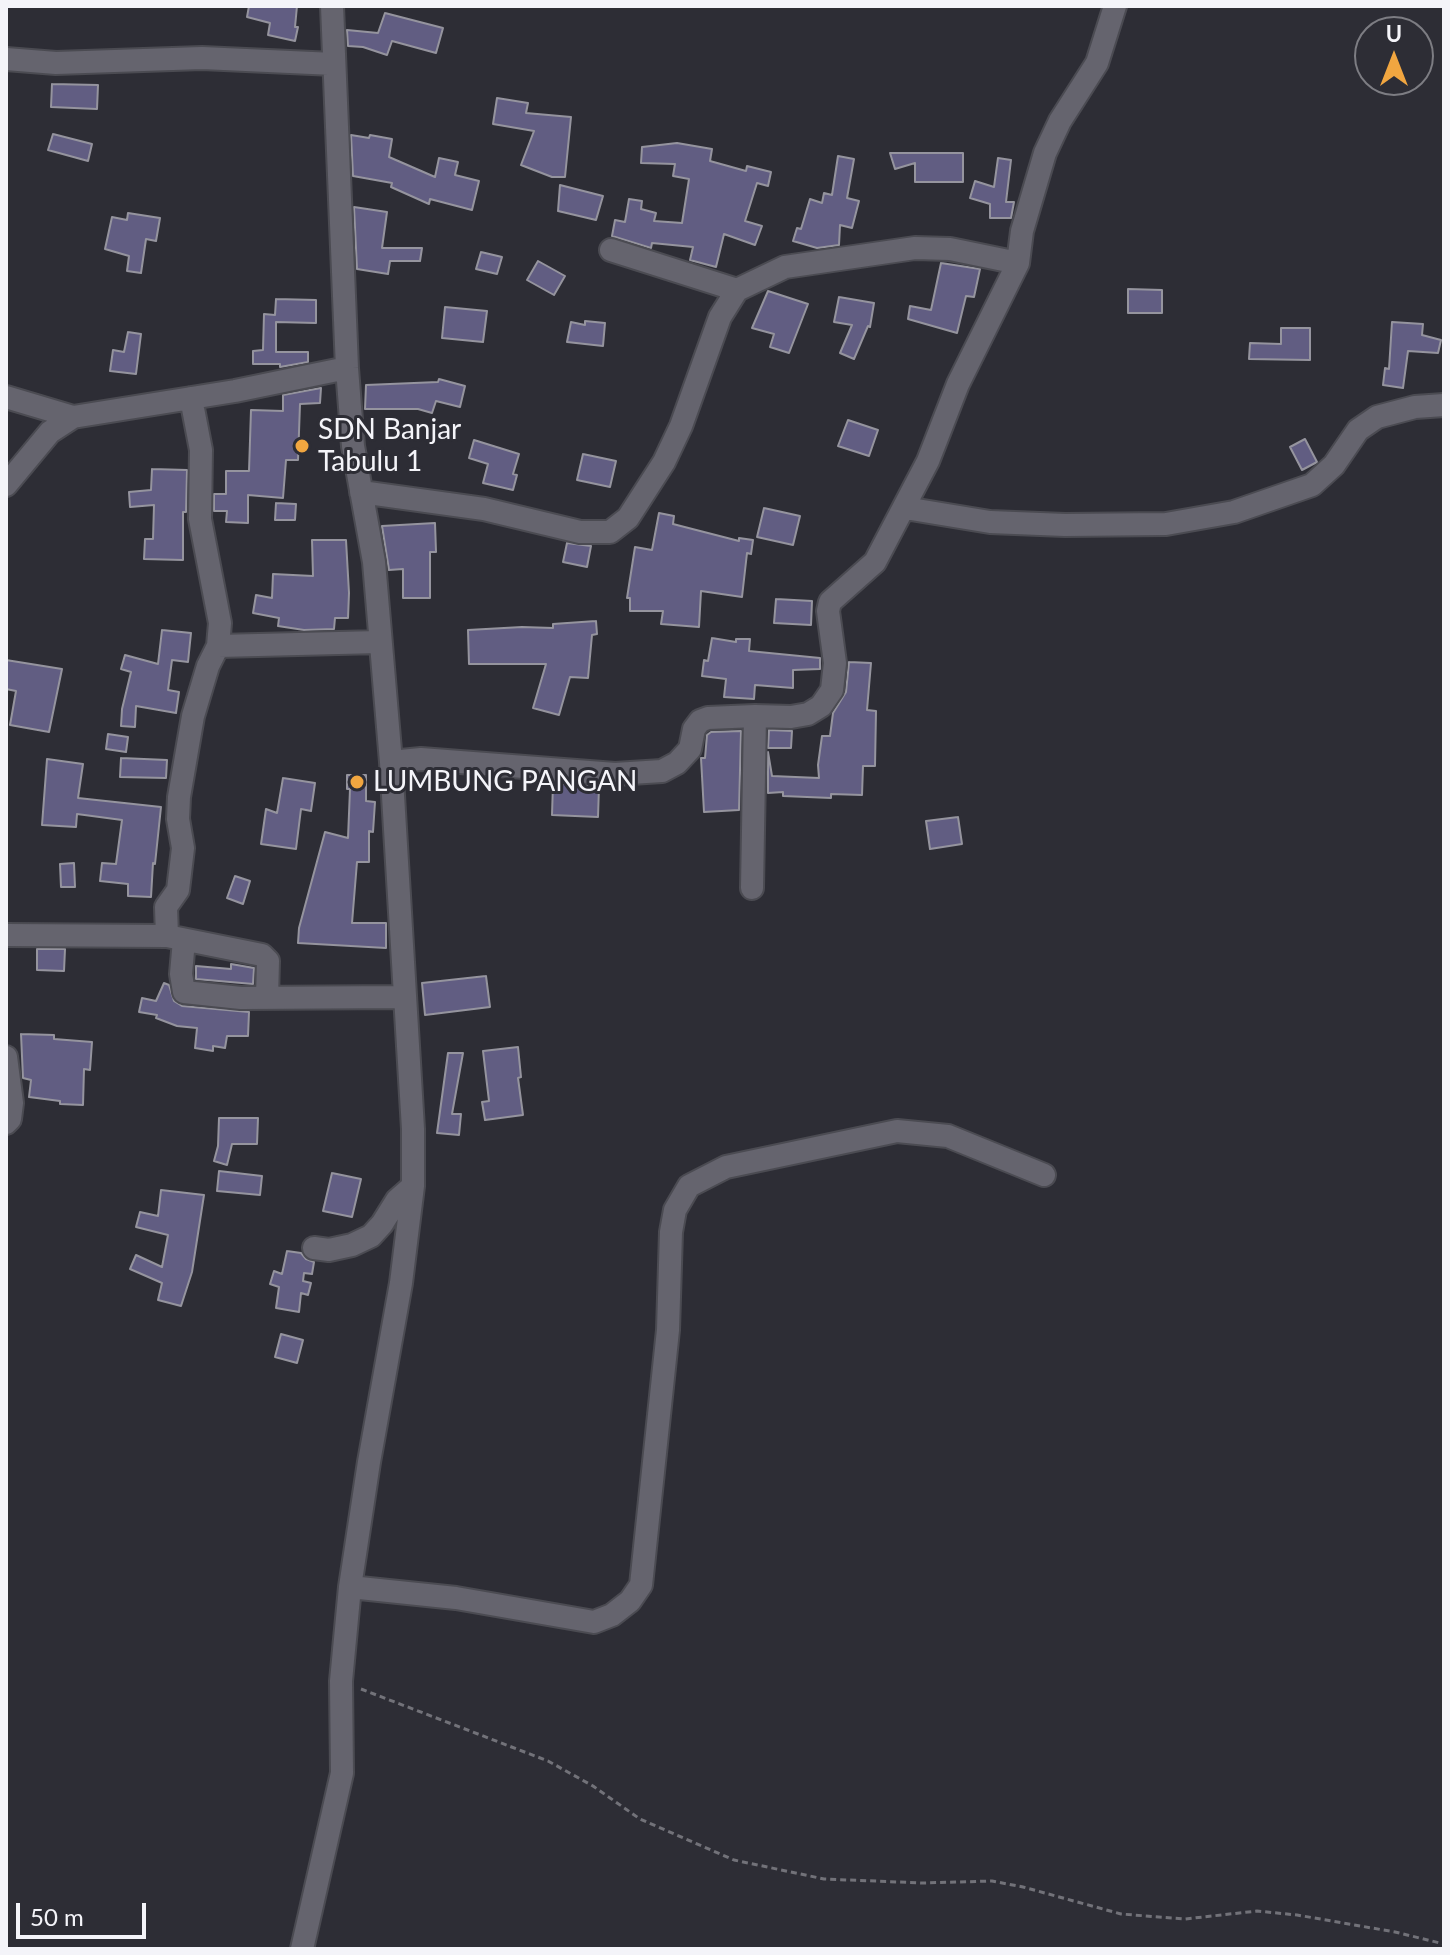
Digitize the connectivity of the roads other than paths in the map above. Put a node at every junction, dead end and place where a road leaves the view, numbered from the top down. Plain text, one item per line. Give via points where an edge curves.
1 (332, 6) edge
2 (1115, 6) edge
3 (6, 59) edge
4 (334, 64) junction
5 (611, 250) dead end
6 (1018, 263) junction
7 (737, 290) junction
8 (347, 368) junction
9 (6, 397) edge
10 (191, 398) junction
11 (1444, 405) edge
12 (73, 417) junction
13 (6, 485) edge
14 (361, 492) junction
15 (905, 508) junction
16 (379, 642) junction
17 (218, 646) junction
18 (755, 716) junction
19 (391, 762) junction
20 (752, 888) dead end
21 (6, 935) edge
22 (176, 938) junction
23 (404, 997) junction
24 (267, 998) junction
25 (6, 1057) edge
26 (6, 1123) edge
27 (1044, 1175) dead end
28 (413, 1186) junction
29 (314, 1248) dead end
30 (350, 1587) junction
31 (302, 1949) edge

1 - 4 street
2 - 6 street via 1097,63 1045,153
3 - 4 street
4 - 8 street
5 - 7 street
6 - 7 street via 950,249 915,248 785,267
6 - 15 street
7 - 14 street via 720,317 664,462 628,518 610,532 580,532 484,509
8 - 10 street
8 - 14 street
9 - 12 street
10 - 12 street
10 - 17 street via 201,450 200,519 220,623
11 - 15 street via 1377,417 1358,430 1334,465 1312,485 1234,512 1166,524 1065,525 990,522
12 - 13 street via 50,432
14 - 16 street via 374,562
15 - 18 street via 869,570 830,602 835,663 832,690 821,706 791,717
16 - 17 street
16 - 19 street
17 - 22 street via 193,716 177,808 183,844 178,890 166,907
18 - 19 street via 700,721 690,749 662,771 615,774 421,759
18 - 20 street
19 - 23 street
21 - 22 street
22 - 24 street via 265,957
22 - 24 street via 184,992
23 - 24 street
23 - 28 street
25 - 26 street via 12,1103
27 - 30 street via 948,1136 897,1131 726,1167 689,1186 675,1210 671,1232 668,1330 641,1585 630,1601 594,1622 456,1598
28 - 29 street via 371,1236 329,1250
28 - 30 street
30 - 31 street via 341,1681 342,1773

